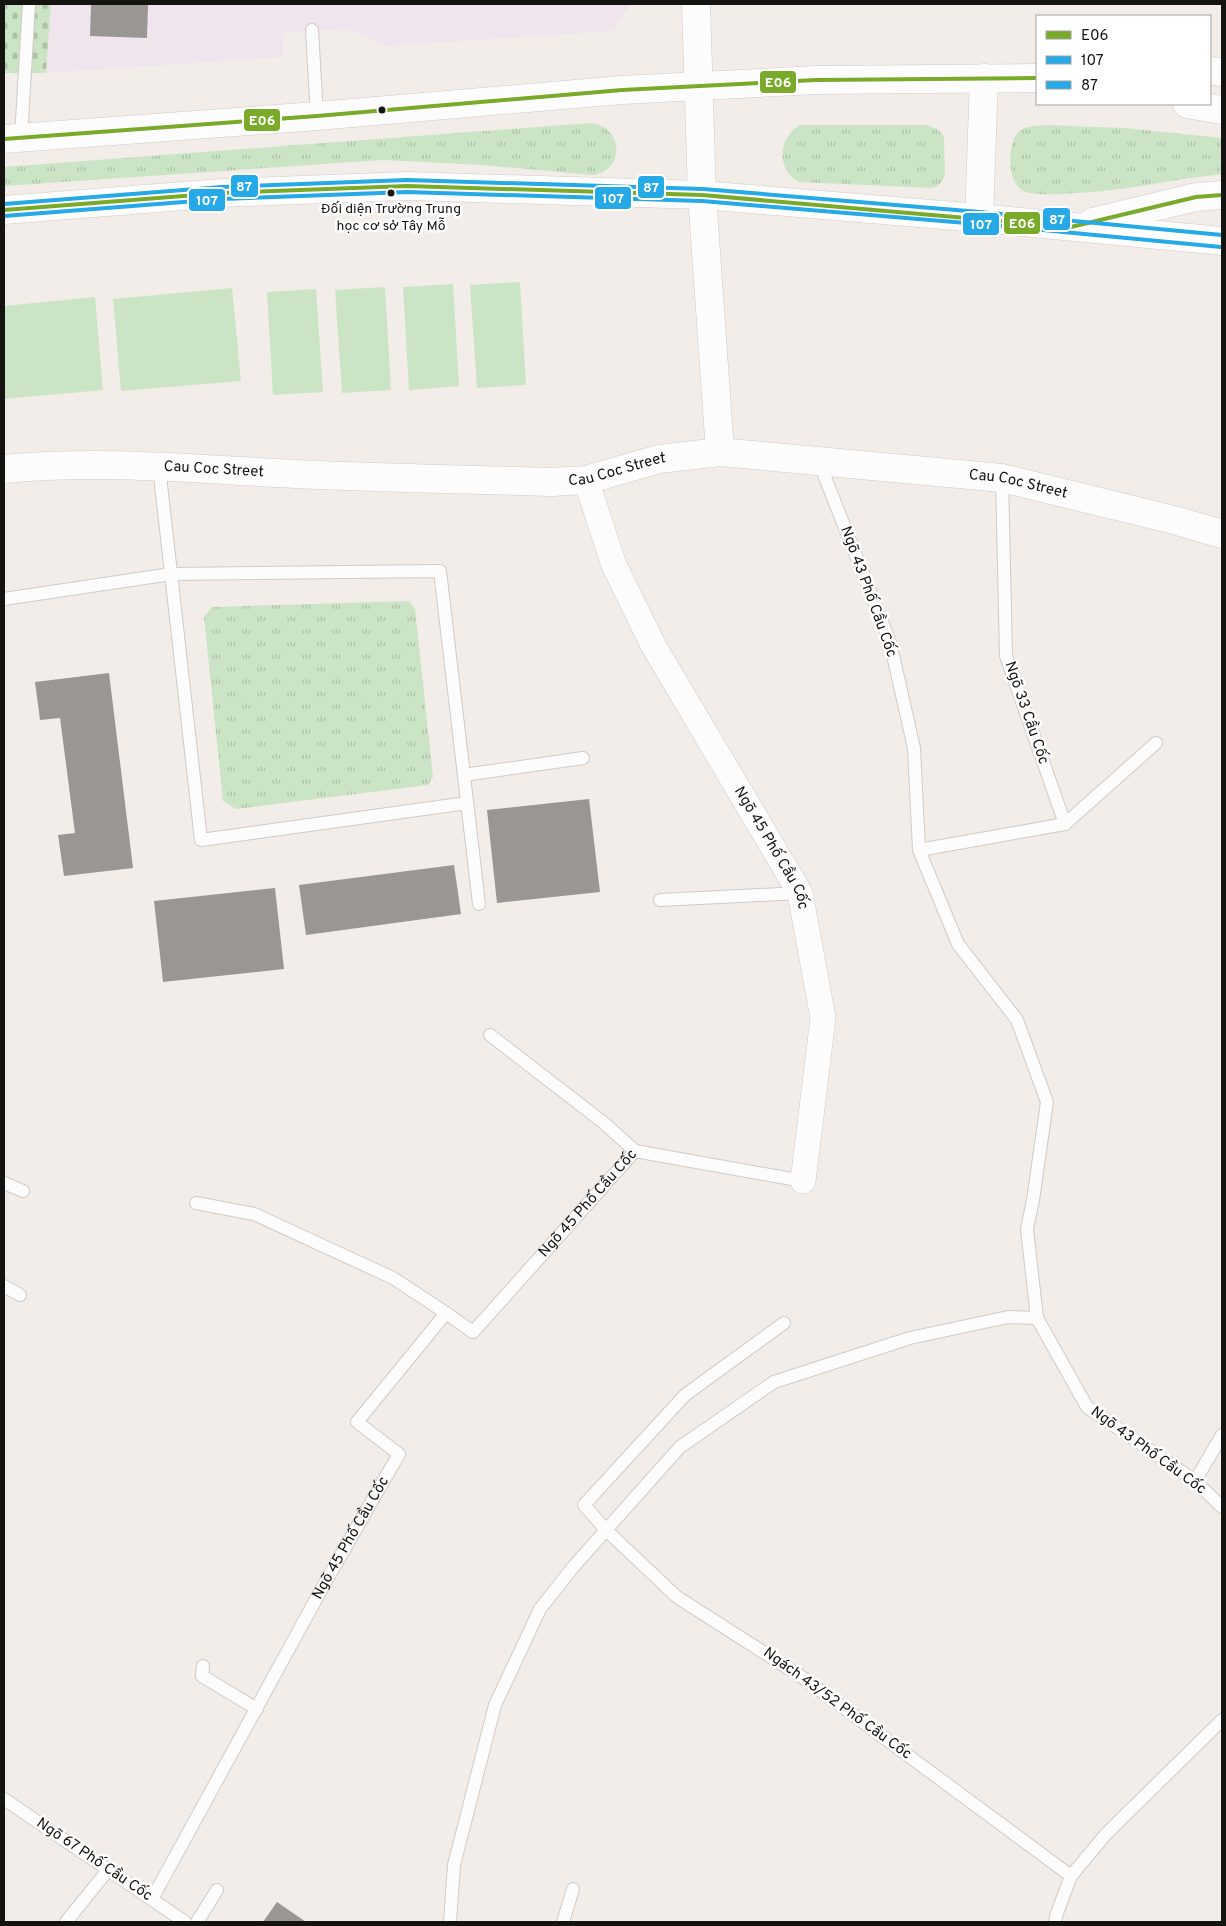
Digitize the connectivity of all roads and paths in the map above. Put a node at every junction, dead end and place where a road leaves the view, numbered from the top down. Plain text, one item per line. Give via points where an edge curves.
1 (29, 4) edge
2 (696, 4) edge
3 (312, 30) dead end
4 (984, 78) junction
5 (1036, 78) edge
6 (697, 86) junction
7 (1193, 105) edge
8 (1222, 110) edge
9 (317, 116) junction
10 (12, 138) edge
11 (1222, 194) edge
12 (702, 195) junction
13 (4, 210) edge
14 (979, 218) junction
15 (1071, 227) junction
16 (1222, 241) edge
17 (720, 452) junction
18 (819, 462) junction
19 (159, 467) junction
20 (4, 469) edge
21 (1002, 478) junction
22 (586, 480) junction
23 (1222, 534) edge
24 (171, 574) junction
25 (4, 599) edge
26 (1156, 743) dead end
27 (583, 758) dead end
28 (464, 775) junction
29 (468, 803) junction
30 (1066, 824) junction
31 (919, 850) junction
32 (800, 893) junction
33 (660, 900) dead end
34 (480, 904) dead end
35 (490, 1035) dead end
36 (635, 1152) junction
37 (803, 1180) joint
38 (4, 1183) edge
39 (23, 1191) dead end
40 (196, 1203) dead end
41 (4, 1286) edge
42 (20, 1295) dead end
43 (446, 1313) junction
44 (1038, 1318) junction
45 (784, 1323) dead end
46 (1222, 1435) edge
47 (1195, 1481) junction
48 (1222, 1508) edge
49 (606, 1530) junction
50 (203, 1666) dead end
51 (257, 1709) junction
52 (1222, 1720) edge
53 (4, 1799) edge
54 (108, 1870) junction
55 (1071, 1876) junction
56 (217, 1890) dead end
57 (573, 1890) dead end
58 (152, 1900) junction
59 (66, 1922) edge
60 (185, 1922) edge
61 (197, 1922) edge
62 (451, 1922) edge
63 (563, 1922) edge
64 (1055, 1922) edge

1 - 10 lane
2 - 6 street
3 - 9 lane
4 - 5 street
4 - 6 street via 816,80
4 - 14 street
6 - 9 street via 612,90
6 - 12 street
7 - 8 street
9 - 10 street
11 - 15 street via 1196,197
12 - 13 street via 406,186 222,193
12 - 14 street
12 - 17 street
14 - 15 street
15 - 16 street
17 - 18 street, Cau Coc Street
17 - 22 street, Cau Coc Street via 659,459
18 - 21 street, Cau Coc Street
18 - 31 lane, Ngõ 43 Phố Cầu Cốc via 890,642 914,748
19 - 20 street, Cau Coc Street via 42,465
19 - 22 street, Cau Coc Street via 552,482
19 - 24 lane
21 - 23 street, Cau Coc Street
21 - 30 lane, Ngõ 33 Cầu Cốc via 1006,656
22 - 32 street, Ngõ 45 Phố Cầu Cốc via 614,566 653,645
24 - 25 lane
24 - 28 lane via 440,571
24 - 29 lane via 201,840
26 - 30 lane
27 - 28 lane
28 - 29 lane
29 - 34 lane
30 - 31 lane
31 - 44 lane, Ngõ 43 Phố Cầu Cốc via 958,944 1017,1020 1047,1102 1027,1229
32 - 33 lane
32 - 37 street, Ngõ 45 Phố Cầu Cốc via 823,1018
35 - 36 lane via 604,1123
36 - 37 lane, Ngõ 45 Phố Cầu Cốc
36 - 43 lane, Ngõ 45 Phố Cầu Cốc via 473,1332
38 - 39 lane
40 - 43 lane via 254,1214 393,1278
41 - 42 lane
43 - 51 lane, Ngõ 45 Phố Cầu Cốc via 357,1422 399,1454
44 - 47 lane, Ngõ 43 Phố Cầu Cốc via 1086,1407
44 - 49 lane via 1008,1317 910,1338 774,1382 680,1447
45 - 49 lane, Ngách 43/52 Phố Cầu Cốc via 685,1395 584,1505
46 - 47 lane
47 - 48 lane, Ngõ 43 Phố Cầu Cốc
49 - 55 lane, Ngách 43/52 Phố Cầu Cốc via 677,1596 802,1677
49 - 62 lane via 540,1609 495,1704 454,1864
50 - 51 lane via 202,1676
51 - 58 lane, Ngõ 45 Phố Cầu Cốc
52 - 55 lane via 1106,1834
53 - 54 lane, Ngõ 67 Phố Cầu Cốc
54 - 58 lane, Ngõ 67 Phố Cầu Cốc
54 - 59 lane
55 - 64 lane
56 - 61 lane
57 - 63 lane
58 - 60 lane, Ngõ 67 Phố Cầu Cốc

